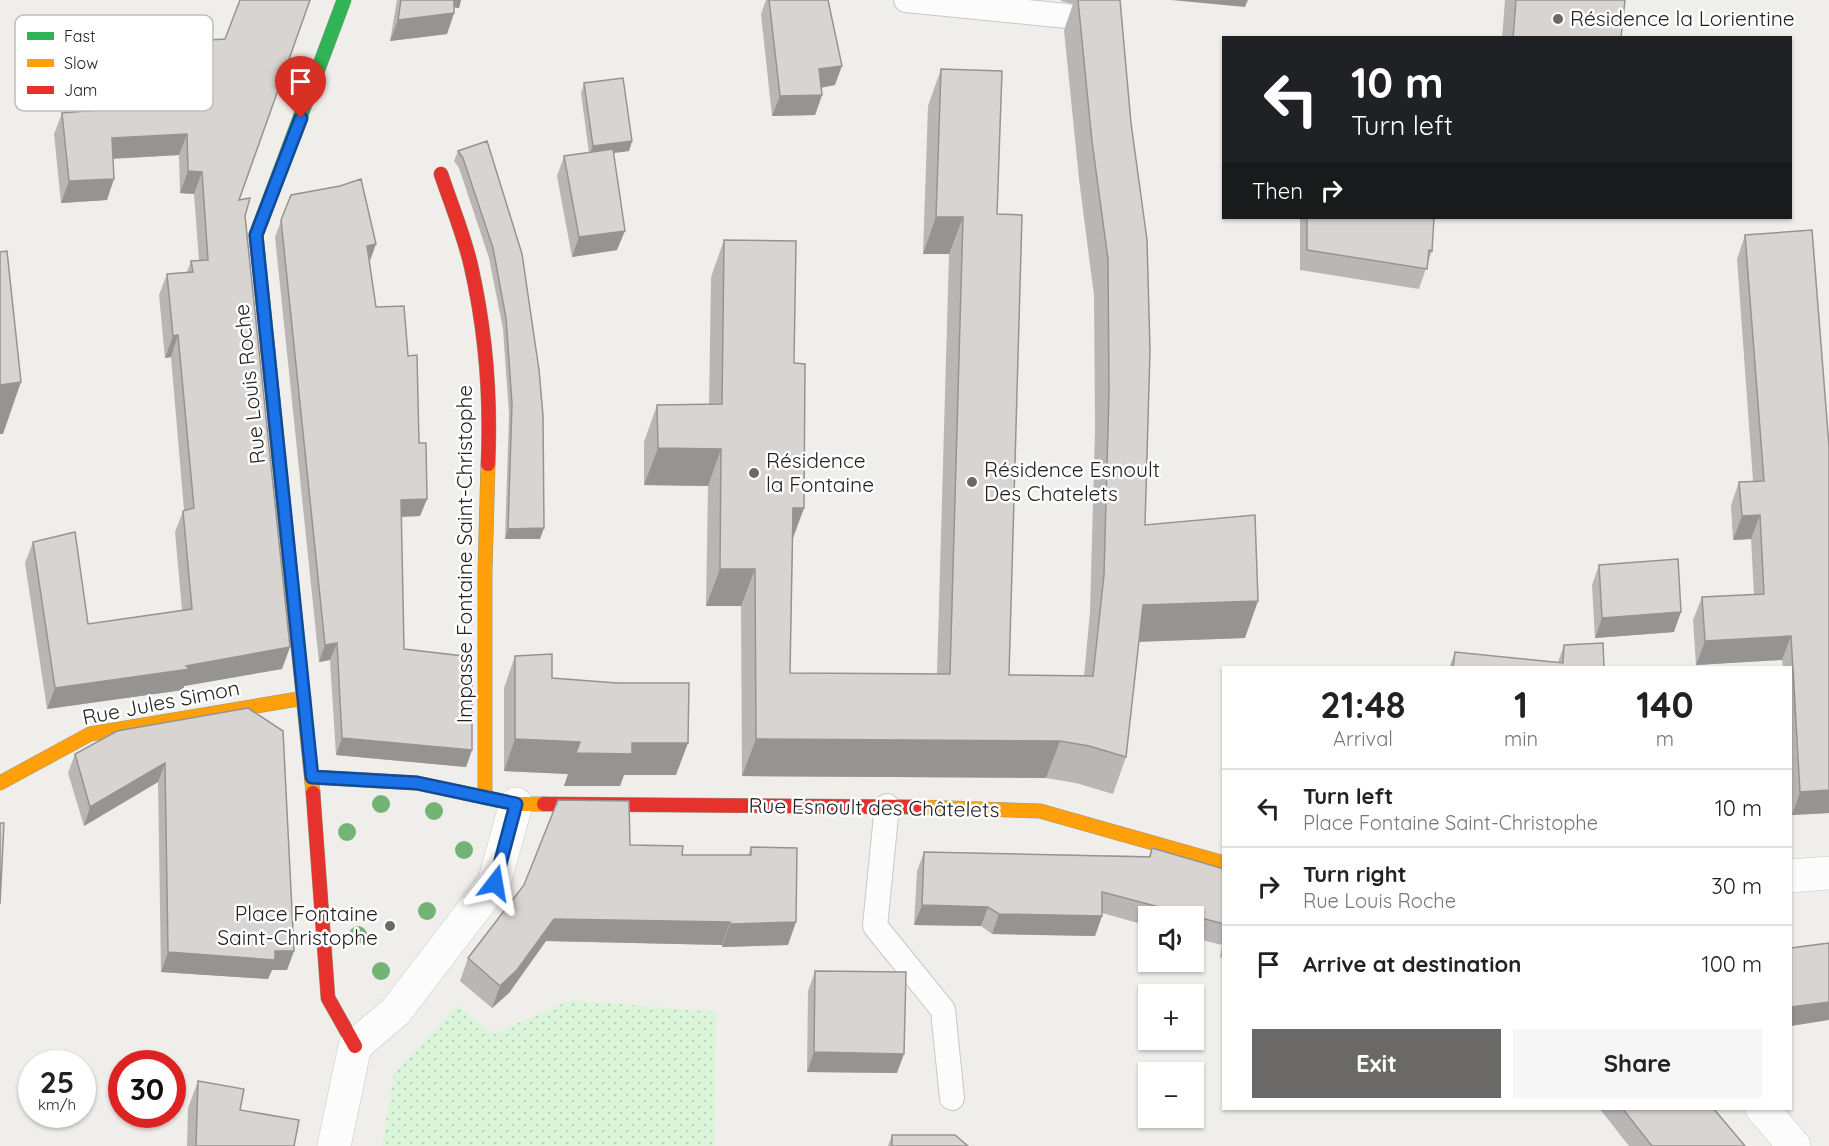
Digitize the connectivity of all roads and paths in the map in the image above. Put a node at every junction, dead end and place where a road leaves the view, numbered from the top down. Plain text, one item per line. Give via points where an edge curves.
1 (344, 0) edge
2 (906, 0) edge
3 (1067, 16) dead end
4 (441, 174) dead end
5 (304, 698) junction
6 (312, 777) junction
7 (0, 783) edge
8 (500, 800) junction
9 (887, 806) junction
10 (1222, 862) edge
11 (1829, 873) edge
12 (1792, 876) edge
13 (355, 1046) junction
14 (952, 1098) dead end
15 (1764, 1110) edge
16 (334, 1146) edge
17 (1794, 1146) edge

1 - 5 street, Rue Louis Roche via 256,235
2 - 3 lane
4 - 8 street, Impasse Fontaine Saint-Christophe via 473,275 484,330 490,414 485,571
5 - 6 street, Rue Louis Roche
5 - 7 street, Rue Jules Simon via 90,734
6 - 8 street via 417,783
6 - 13 street via 328,998
8 - 9 street, Rue Esnoult des Châtelets
8 - 13 street via 495,883 396,1011
9 - 10 street, Rue Esnoult des Châtelets via 1040,811
9 - 14 lane via 875,926 943,1010
11 - 12 street
13 - 16 street
15 - 17 street

